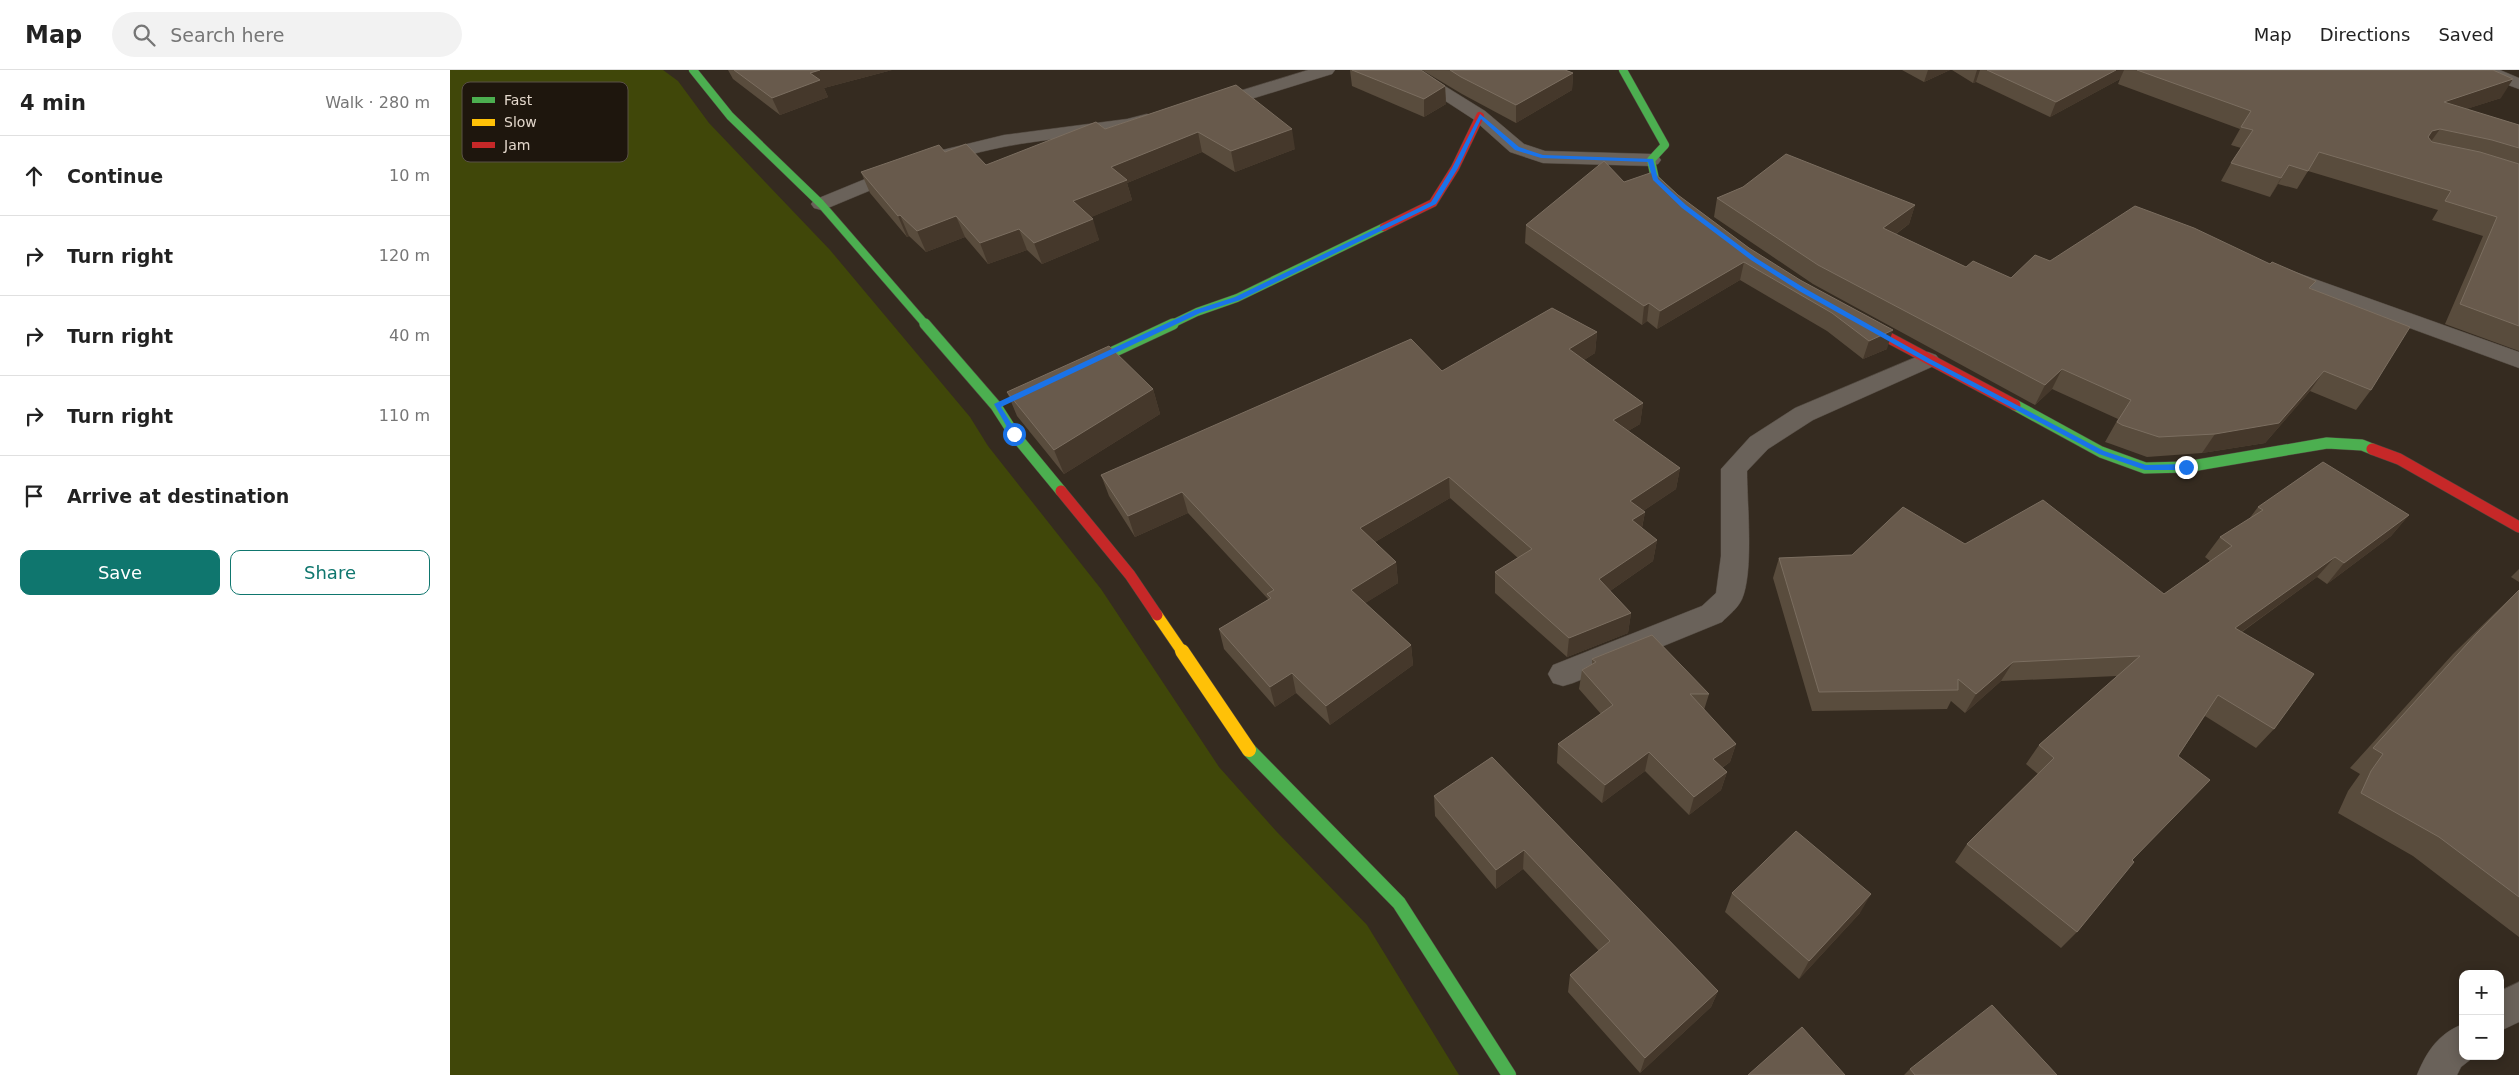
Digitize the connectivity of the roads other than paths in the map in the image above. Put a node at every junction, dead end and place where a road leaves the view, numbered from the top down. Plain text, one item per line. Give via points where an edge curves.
1 (693, 70) edge
2 (1326, 70) edge
3 (1407, 70) edge
4 (1623, 70) edge
5 (2484, 70) edge
6 (2519, 84) edge
7 (1193, 110) edge
8 (1165, 116) edge
9 (1480, 116) junction
10 (1651, 160) junction
11 (821, 204) junction
12 (1684, 206) edge
13 (2261, 266) edge
14 (1845, 314) edge
15 (1928, 360) junction
16 (2519, 360) edge
17 (1074, 371) edge
18 (2519, 527) edge
19 (1563, 674) dead end
20 (2519, 1000) edge
21 (2504, 1009) edge
22 (2459, 1045) edge
23 (1509, 1075) edge
24 (2436, 1075) edge

1 - 11 street via 730,116
2 - 7 street
3 - 9 street
4 - 10 street via 1665,145
5 - 6 street
8 - 11 street via 1127,125 1004,141 933,158
9 - 10 street via 1517,148 1543,157
9 - 17 street via 1434,203 1237,298 1197,312
10 - 12 street via 1655,179
11 - 23 street via 1001,404 1014,434 1130,575 1248,749 1399,903
13 - 16 street
14 - 15 street
15 - 18 street via 2101,452 2145,468 2186,467 2328,443 2362,445 2398,459
15 - 19 street via 1804,414 1759,443 1734,469 1735,556 1728,597 1712,614
20 - 21 street
22 - 24 street via 2448,1054

